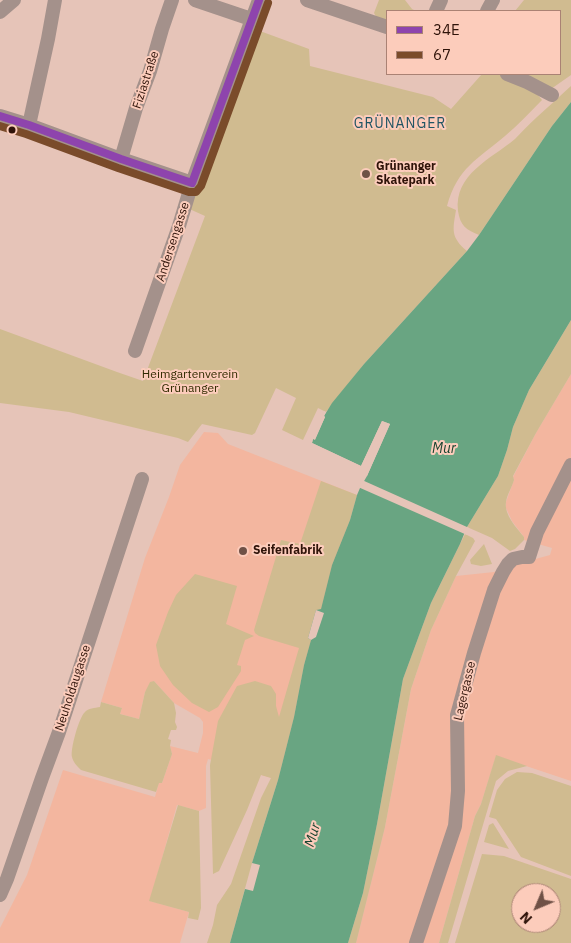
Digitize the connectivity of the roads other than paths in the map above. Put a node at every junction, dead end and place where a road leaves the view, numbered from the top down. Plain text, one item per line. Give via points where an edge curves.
1 (14, 0) edge
2 (55, 0) edge
3 (172, 0) edge
4 (195, 0) edge
5 (259, 0) edge
6 (307, 0) edge
7 (0, 12) edge
8 (251, 19) junction
9 (386, 27) edge
10 (510, 75) edge
11 (552, 95) dead end
12 (0, 116) edge
13 (29, 125) junction
14 (121, 159) junction
15 (192, 183) junction
16 (135, 351) dead end
17 (571, 465) edge
18 (142, 479) dead end
19 (0, 895) edge
20 (416, 943) edge

1 - 7 street
2 - 13 street
3 - 14 street, Fiziastraße
4 - 8 street
5 - 8 street, Andersengasse
6 - 9 street
8 - 15 street, Andersengasse
10 - 11 street
12 - 13 street
13 - 14 street
14 - 15 street
15 - 16 street, Andersengasse
17 - 20 street, Lagergasse via 537,532 529,557 513,559 494,590 457,715 455,826
18 - 19 street, Neuholdaugasse via 59,732

